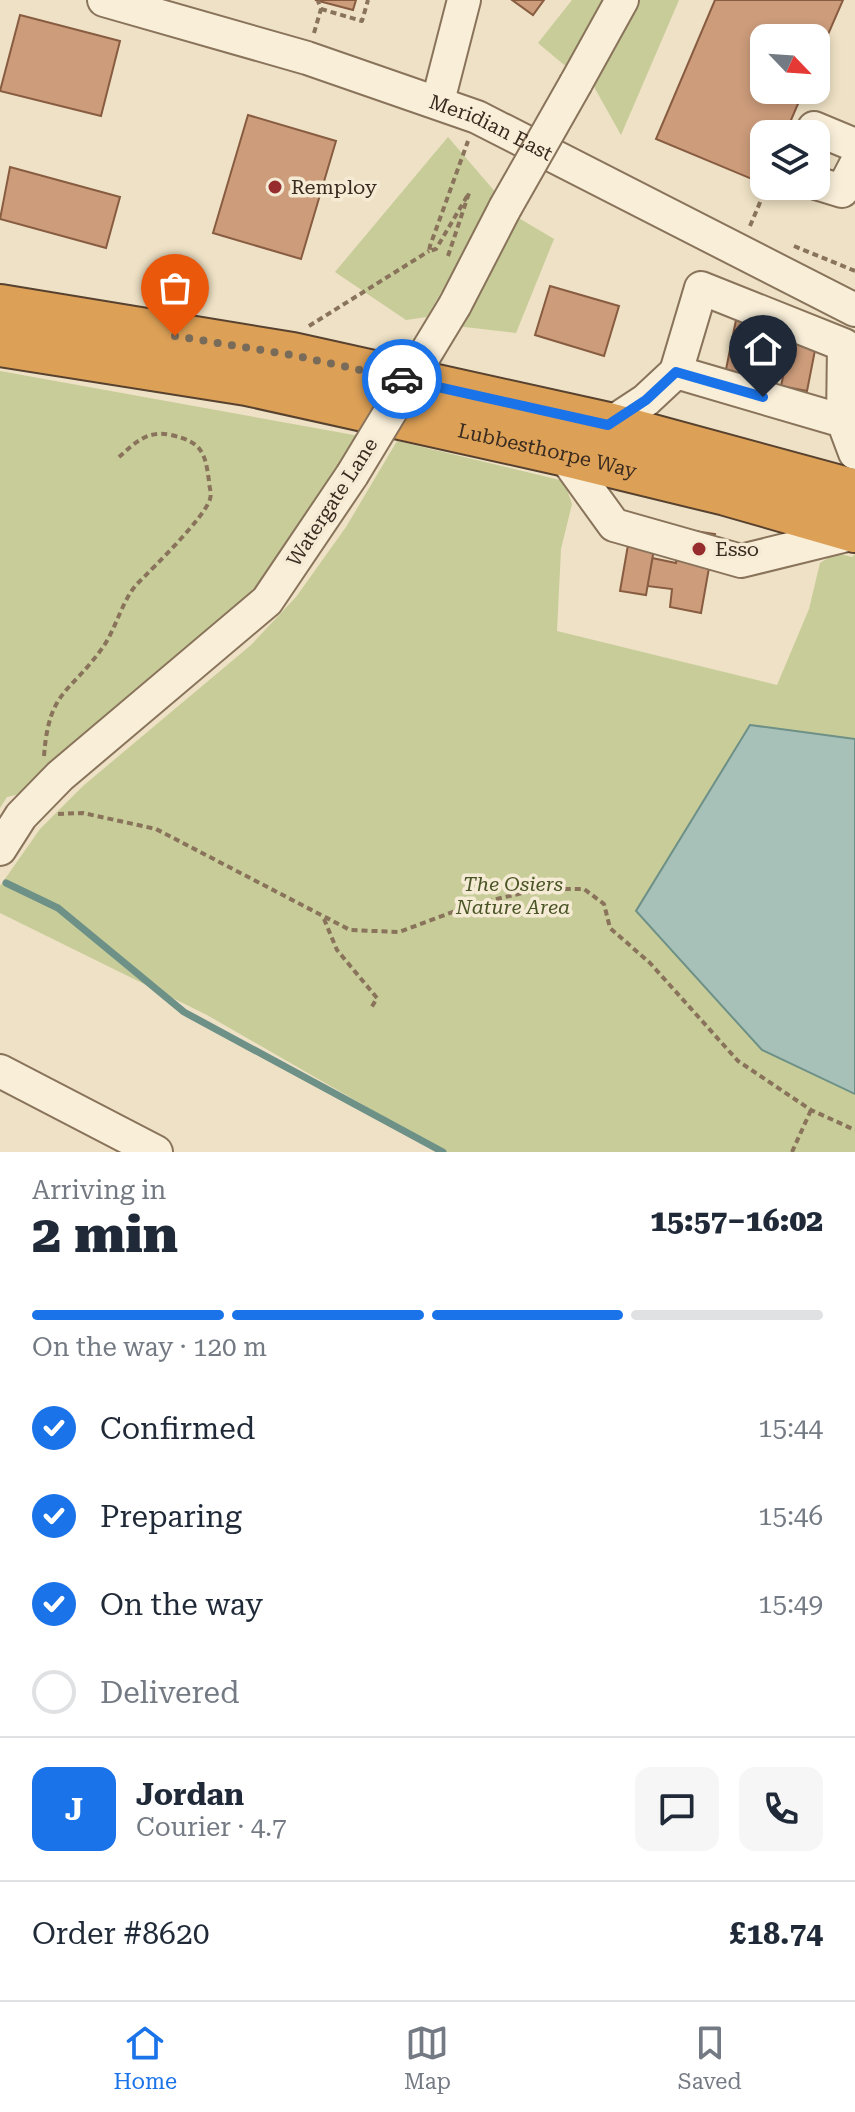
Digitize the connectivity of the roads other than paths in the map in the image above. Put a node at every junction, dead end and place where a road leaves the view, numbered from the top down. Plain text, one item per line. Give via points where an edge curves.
1 (104, 0) edge
2 (464, 0) edge
3 (622, 0) edge
4 (438, 101) junction
5 (830, 135) edge
6 (855, 145) edge
7 (855, 166) edge
8 (830, 187) edge
9 (0, 307) edge
10 (855, 310) edge
11 (0, 344) edge
12 (676, 372) junction
13 (843, 421) junction
14 (608, 425) junction
15 (562, 453) junction
16 (855, 453) edge
17 (855, 492) edge
18 (855, 531) edge
19 (0, 849) edge
20 (0, 1071) edge
21 (140, 1148) edge

1 - 4 street, Meridian East
2 - 4 street
3 - 19 street, Watergate Lane, bridge via 455,305 352,475 267,601 60,776 21,816
4 - 10 street, Meridian East
5 - 6 street
7 - 8 street via 842,191
9 - 14 highway, Lubbesthorpe Way via 292,355
11 - 15 highway, Lubbesthorpe Way via 247,383
12 - 13 street
12 - 13 street via 701,288 844,345
12 - 14 street
13 - 16 street
14 - 17 highway, Lubbesthorpe Way
15 - 18 highway, Lubbesthorpe Way
15 - 18 street via 614,525 741,561
20 - 21 street

